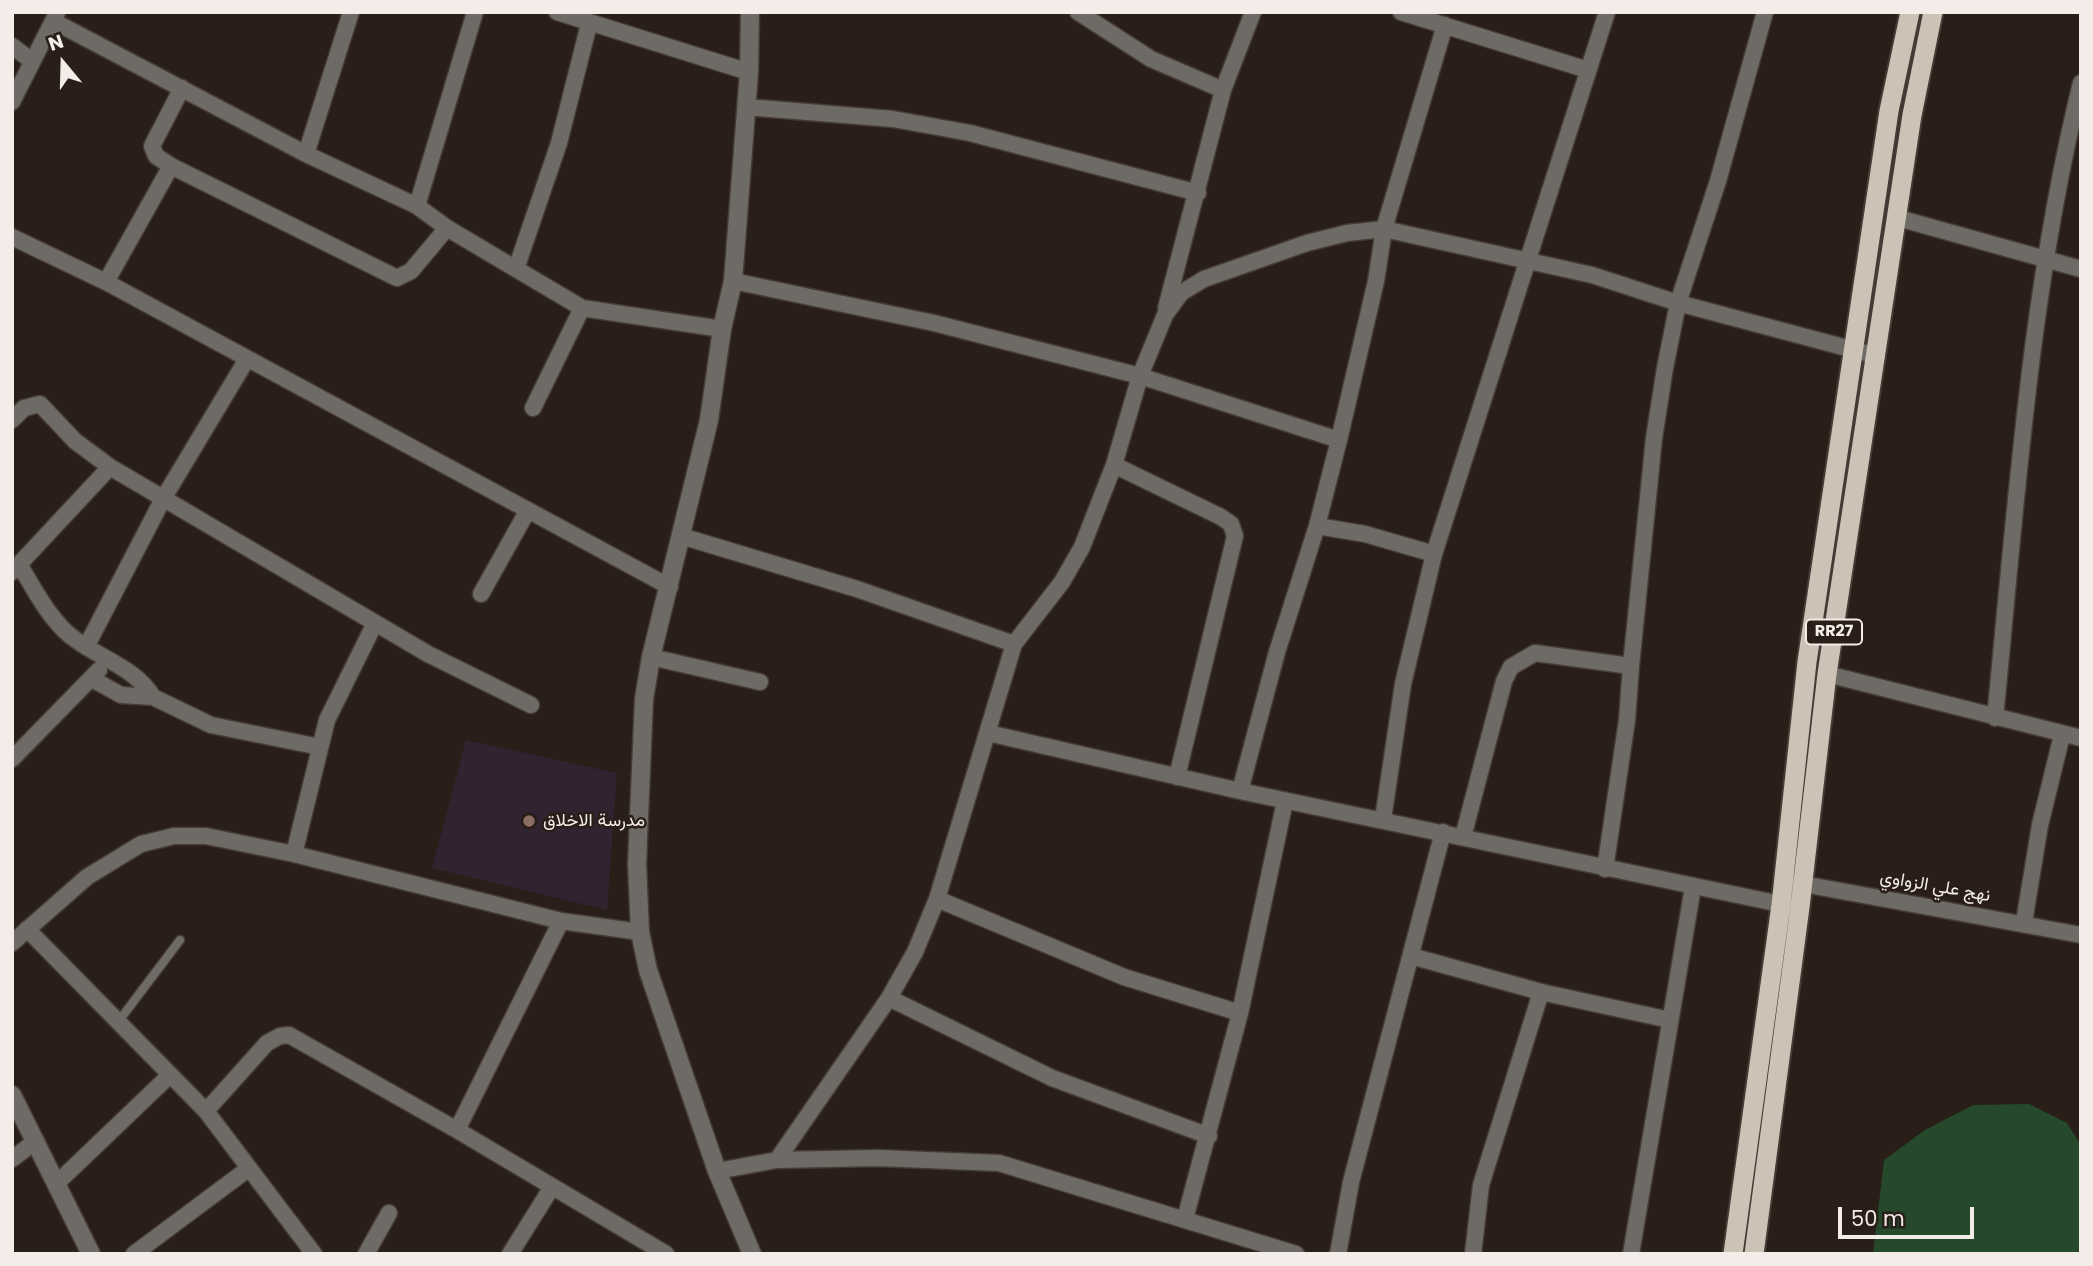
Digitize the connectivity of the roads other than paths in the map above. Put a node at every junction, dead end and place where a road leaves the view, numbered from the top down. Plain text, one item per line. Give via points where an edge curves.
1 (351, 12) edge
2 (475, 12) edge
3 (557, 12) edge
4 (750, 12) edge
5 (1078, 12) edge
6 (1253, 12) edge
7 (1401, 12) edge
8 (1607, 12) edge
9 (1765, 12) edge
10 (1910, 12) edge
11 (1933, 12) edge
12 (55, 17) edge
13 (589, 24) junction
14 (1445, 25) junction
15 (12, 46) edge
16 (32, 61) junction
17 (1588, 70) junction
18 (749, 72) junction
19 (2081, 83) edge
20 (182, 88) junction
21 (1223, 90) junction
22 (12, 102) edge
23 (746, 107) junction
24 (306, 154) junction
25 (171, 166) junction
26 (1199, 193) junction
27 (417, 206) junction
28 (1898, 218) junction
29 (447, 228) junction
30 (1384, 229) junction
31 (12, 237) edge
32 (2047, 260) junction
33 (1528, 261) junction
34 (516, 269) junction
35 (2081, 269) edge
36 (733, 281) junction
37 (106, 282) junction
38 (1678, 303) junction
39 (582, 308) junction
40 (1164, 314) junction
41 (722, 330) junction
42 (1855, 349) junction
43 (1877, 356) junction
44 (247, 359) junction
45 (1140, 376) junction
46 (533, 408) dead end
47 (12, 420) edge
48 (1339, 440) junction
49 (1114, 465) junction
50 (110, 467) junction
51 (163, 499) junction
52 (528, 510) junction
53 (1317, 526) junction
54 (681, 536) junction
55 (1434, 554) junction
56 (16, 568) edge
57 (670, 587) junction
58 (481, 594) dead end
59 (376, 623) junction
60 (1014, 644) junction
61 (86, 647) junction
62 (652, 657) junction
63 (106, 660) junction
64 (1631, 666) junction
65 (1827, 674) junction
66 (92, 679) junction
67 (760, 682) dead end
68 (153, 697) junction
69 (531, 705) dead end
70 (1995, 718) junction
71 (988, 733) junction
72 (2062, 734) junction
73 (2081, 738) edge
74 (320, 747) junction
75 (12, 759) edge
76 (1177, 777) junction
77 (1240, 791) junction
78 (1285, 801) junction
79 (1383, 819) junction
80 (1443, 832) junction
81 (1463, 837) junction
82 (294, 855) junction
83 (1605, 869) junction
84 (1783, 880) junction
85 (1803, 884) junction
86 (1693, 887) junction
87 (937, 900) junction
88 (1790, 906) junction
89 (561, 921) junction
90 (2024, 922) junction
91 (27, 929) junction
92 (640, 932) junction
93 (2081, 935) edge
94 (180, 940) dead end
95 (12, 943) edge
96 (1411, 956) junction
97 (1541, 992) junction
98 (889, 998) junction
99 (1240, 1013) junction
100 (1670, 1020) junction
101 (118, 1022) junction
102 (170, 1075) junction
103 (12, 1095) edge
104 (206, 1111) junction
105 (457, 1130) junction
106 (1209, 1136) junction
107 (36, 1141) junction
108 (12, 1159) edge
109 (777, 1160) junction
110 (248, 1169) junction
111 (717, 1171) junction
112 (57, 1183) junction
113 (552, 1186) junction
114 (389, 1213) dead end
115 (1185, 1219) junction
116 (91, 1254) edge
117 (134, 1254) edge
118 (314, 1254) edge
119 (366, 1254) edge
120 (510, 1254) edge
121 (666, 1254) edge
122 (752, 1254) edge
123 (1296, 1254) edge
124 (1338, 1254) edge
125 (1473, 1254) edge
126 (1631, 1254) edge
127 (1733, 1254) edge
128 (1754, 1254) edge

1 - 24 street
2 - 27 street
3 - 13 street
4 - 18 street
5 - 21 street via 1151,59
6 - 21 street
7 - 14 street
8 - 17 street
9 - 38 street
10 - 42 highway, RR27 via 1889,111
11 - 28 highway, RR27
12 - 16 street
12 - 20 street
13 - 18 street
13 - 34 street via 558,143
14 - 17 street
14 - 30 street
15 - 16 street
16 - 22 street
17 - 33 street
18 - 23 street
19 - 32 street via 2059,173
20 - 24 street
20 - 25 street via 152,146 156,156
21 - 26 street
23 - 26 street via 892,120 970,133
23 - 36 street
24 - 27 street
25 - 29 street via 397,278 411,271
25 - 37 street
26 - 40 street
27 - 29 street
28 - 32 street
28 - 43 highway, RR27
29 - 34 street
30 - 33 street
30 - 40 street via 1307,243 1204,279 1181,293
30 - 48 street
31 - 37 street
32 - 35 street
32 - 70 street via 2030,372
33 - 38 street via 1592,275
33 - 55 street
34 - 39 street
36 - 41 street
36 - 45 street via 934,323
37 - 44 street
38 - 42 street
38 - 64 street via 1654,438
39 - 41 street
39 - 46 street
40 - 45 street
41 - 54 street via 716,386
42 - 43 street
42 - 84 highway, RR27 via 1807,662
43 - 65 highway, RR27
44 - 51 street
44 - 52 street
45 - 48 street
45 - 49 street
47 - 50 street via 24,408 40,404 75,441
48 - 53 street
49 - 60 street via 1083,548
49 - 76 street via 1221,517 1231,524 1235,536
50 - 51 street
50 - 56 street
51 - 59 street
51 - 61 street
52 - 57 street
52 - 58 street
53 - 55 street
53 - 77 street
54 - 57 street
54 - 60 street via 857,589
55 - 79 street via 1403,684
56 - 61 street via 52,617
57 - 62 street
59 - 69 street
59 - 74 street via 342,686
60 - 71 street
61 - 63 street
62 - 67 street
62 - 92 street via 640,746 636,864
63 - 66 street
63 - 68 street via 144,683
64 - 81 street via 1535,653 1511,667
64 - 83 street via 1628,720
65 - 70 street
65 - 85 highway, RR27
66 - 68 street via 121,695
66 - 75 street
68 - 74 street via 211,725
70 - 72 street
71 - 76 street
71 - 87 street
72 - 73 street
72 - 90 street via 2040,825
74 - 82 street
76 - 77 street
77 - 78 street
78 - 79 street
78 - 99 street
79 - 80 street
80 - 81 street
80 - 96 street
81 - 83 street
82 - 89 street
82 - 91 street via 206,836 174,836 141,845 87,877
83 - 86 street
84 - 85 street, نهج علي الزواوي
84 - 88 highway, RR27
85 - 88 highway, RR27
85 - 90 street, نهج علي الزواوي
86 - 88 street
86 - 100 street
87 - 98 street
87 - 99 street via 1124,977
88 - 127 highway, RR27
88 - 128 highway, RR27
89 - 92 street
89 - 105 street
90 - 93 street, نهج علي الزواوي
91 - 95 street
91 - 101 street
92 - 111 street via 648,970
94 - 101 lane
96 - 97 street
96 - 124 street via 1351,1182
97 - 100 street
97 - 125 street via 1481,1185
98 - 106 street via 1052,1078
98 - 109 street
99 - 106 street
100 - 126 street
101 - 102 street
102 - 104 street
102 - 112 street
103 - 107 street
104 - 105 street via 267,1043 289,1035
104 - 110 street
105 - 113 street
106 - 115 street
107 - 108 street
107 - 112 street
109 - 111 street
109 - 115 street via 999,1163
110 - 117 street
110 - 118 street
111 - 122 street
112 - 116 street
113 - 120 street
113 - 121 street
114 - 119 street
115 - 123 street

